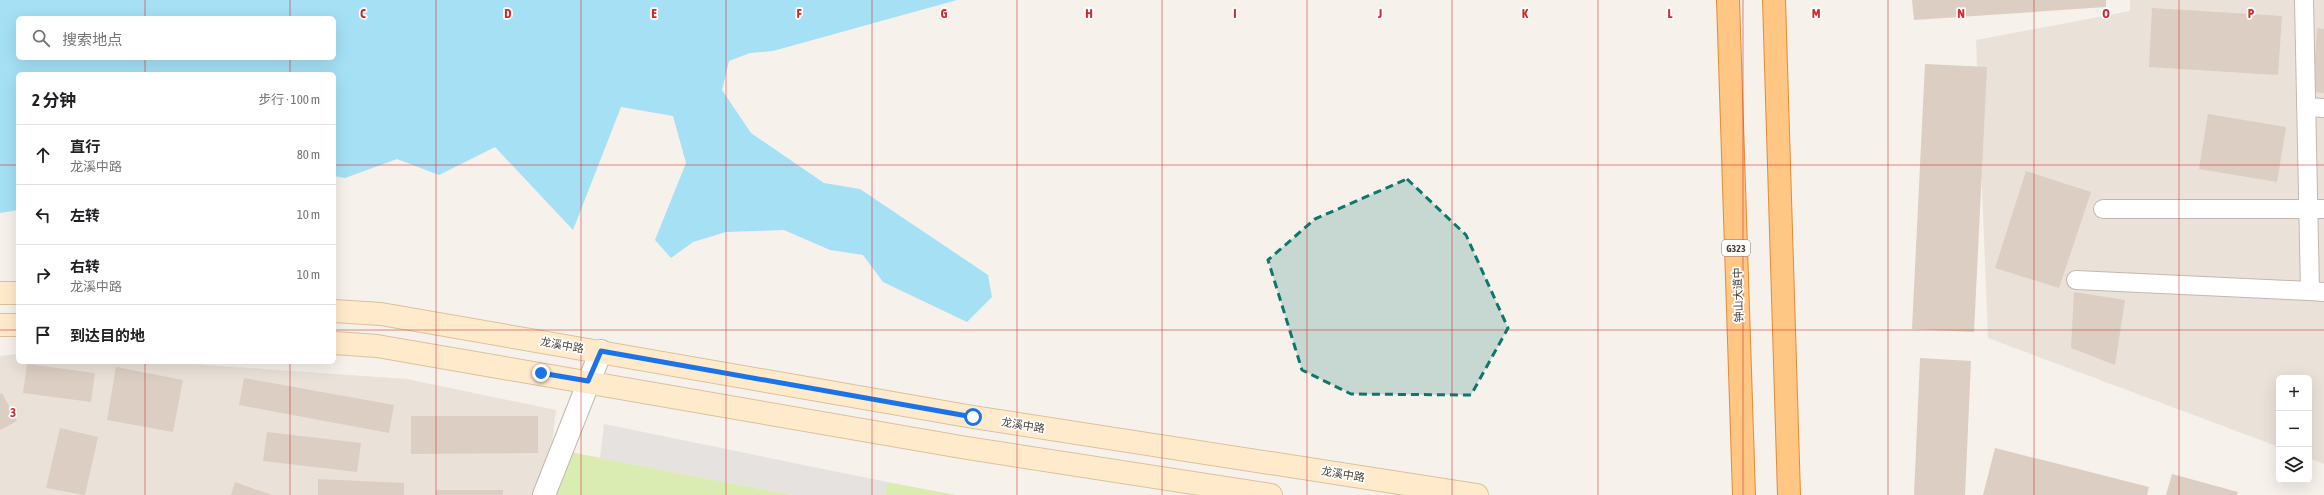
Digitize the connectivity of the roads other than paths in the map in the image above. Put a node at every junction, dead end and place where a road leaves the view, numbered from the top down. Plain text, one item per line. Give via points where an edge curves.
1 (1728, 0) edge
2 (1774, 0) edge
3 (2304, 0) edge
4 (2306, 107) junction
5 (2324, 108) edge
6 (2103, 209) dead end
7 (2316, 209) edge
8 (2076, 280) dead end
9 (2317, 291) edge
10 (0, 293) edge
11 (16, 293) edge
12 (336, 311) edge
13 (0, 325) edge
14 (16, 325) edge
15 (336, 343) edge
16 (601, 351) junction
17 (588, 381) junction
18 (544, 495) edge
19 (1271, 495) edge
20 (1476, 495) edge
21 (1744, 495) edge
22 (1789, 495) edge

1 - 21 highway, 钟山大道中 / G323
2 - 22 highway
3 - 4 lane
4 - 5 lane
4 - 7 lane
6 - 7 lane
7 - 9 lane
8 - 9 lane
10 - 11 main road
12 - 16 main road, 龙溪中路 via 381,314
13 - 14 main road
15 - 17 main road via 377,346
16 - 17 street
16 - 20 main road, 龙溪中路 via 973,417
17 - 18 street
17 - 19 main road via 967,448

